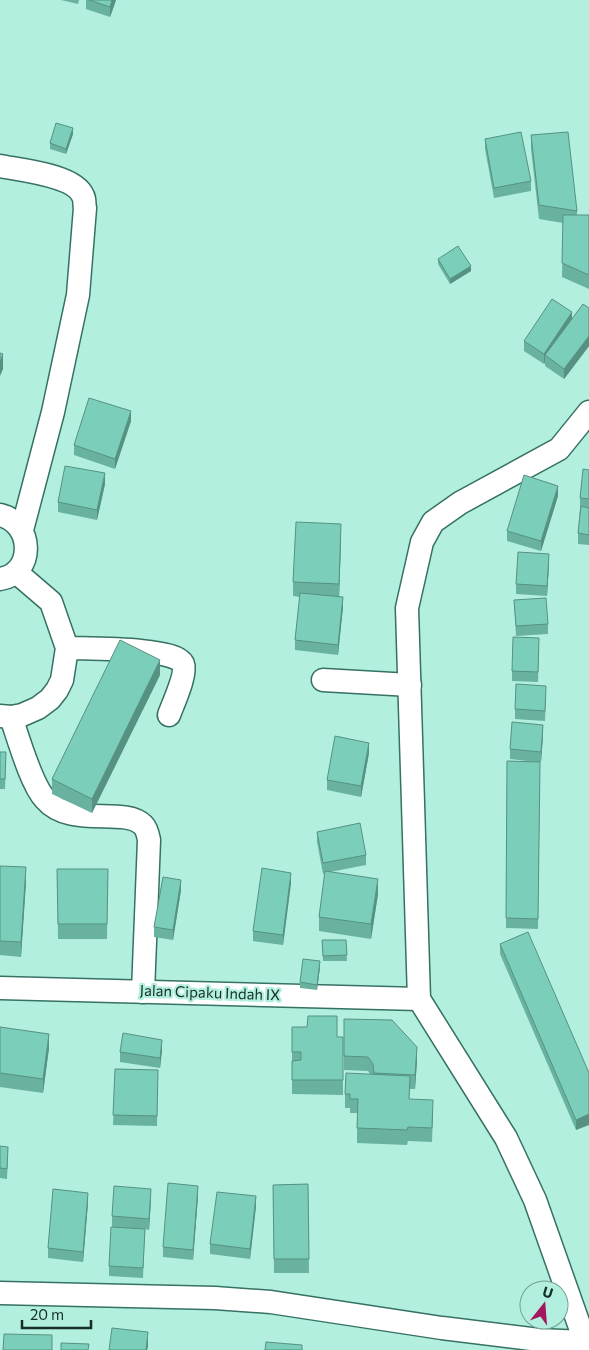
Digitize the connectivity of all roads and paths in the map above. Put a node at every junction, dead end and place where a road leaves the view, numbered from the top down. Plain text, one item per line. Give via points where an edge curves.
1 (0, 166) edge
2 (589, 412) edge
3 (0, 515) edge
4 (22, 530) junction
5 (8, 575) edge
6 (67, 648) junction
7 (323, 680) dead end
8 (410, 685) junction
9 (169, 715) dead end
10 (5, 716) edge
11 (0, 988) edge
12 (144, 992) junction
13 (419, 999) junction
14 (0, 1293) edge
15 (587, 1346) edge

1 - 4 street via 55,177 76,186 83,196 85,208 78,295 53,412
2 - 8 street via 559,449 460,503 433,522 422,542 407,608
3 - 4 street via 14,521
4 - 5 street via 27,549 24,560
5 - 6 street via 51,602
6 - 9 street via 132,650 177,657 183,664 183,674
6 - 10 street via 62,680 50,699 22,715
7 - 8 street
8 - 13 street
10 - 12 street via 35,783 44,799 57,810 72,815 136,821 146,830 149,840
11 - 12 street, Jalan Cipaku Indah IX
12 - 13 street, Jalan Cipaku Indah IX
13 - 15 street via 506,1138 535,1200
14 - 15 street via 271,1302 452,1330

